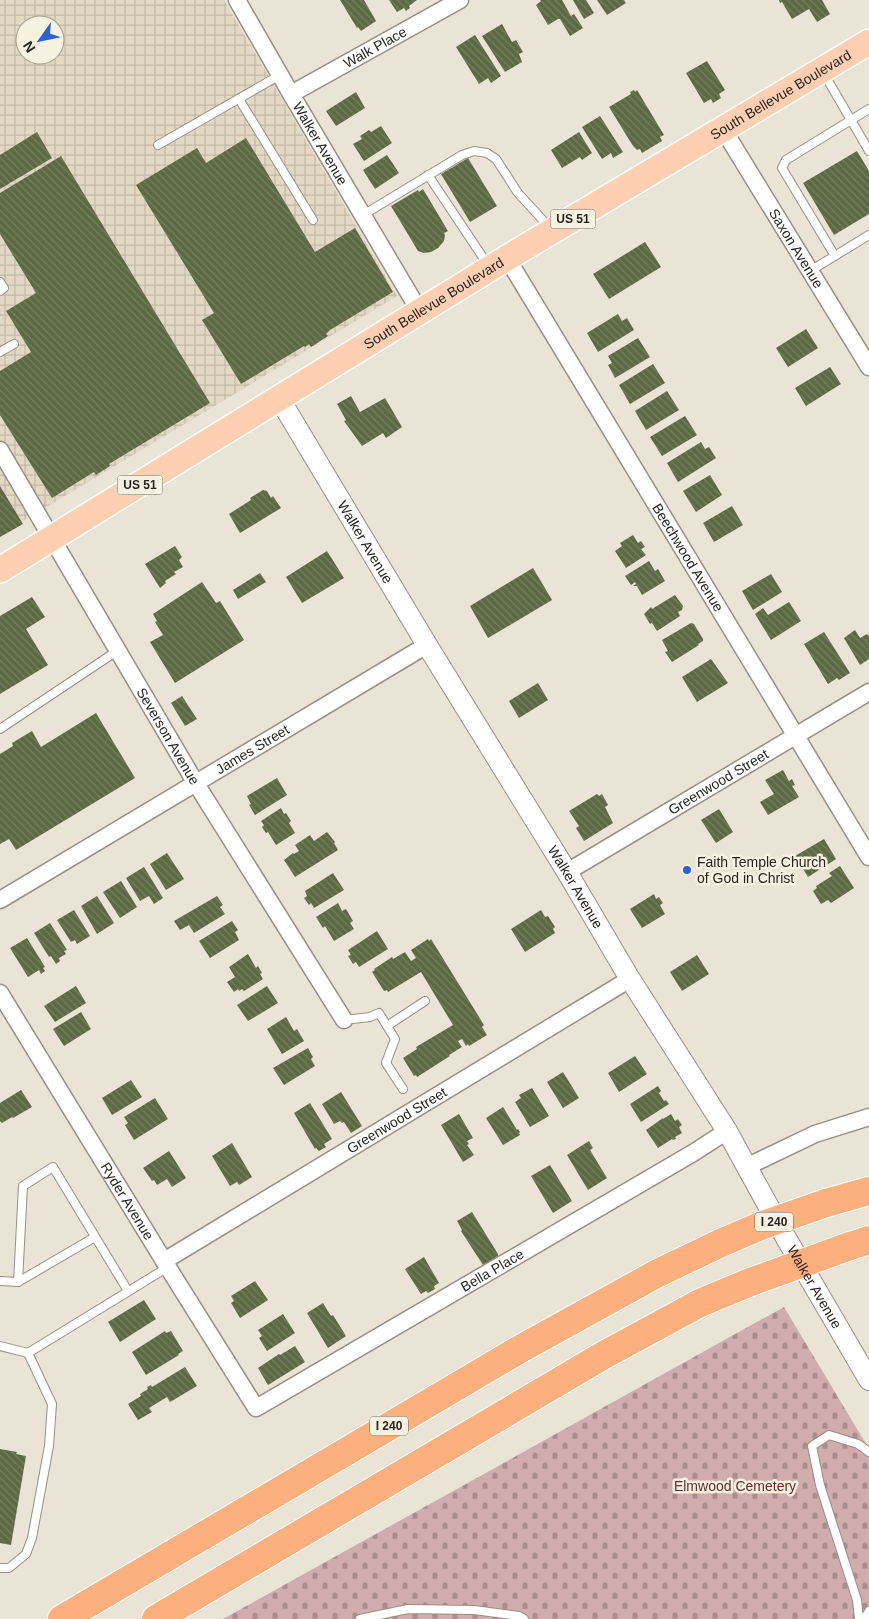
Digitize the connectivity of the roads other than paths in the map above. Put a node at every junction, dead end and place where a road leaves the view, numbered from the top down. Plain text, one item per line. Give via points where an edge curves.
1 (238, 0) edge
2 (460, 0) edge
3 (869, 42) edge
4 (822, 71) junction
5 (280, 75) junction
6 (291, 94) junction
7 (239, 99) junction
8 (869, 109) edge
9 (851, 120) junction
10 (723, 129) junction
11 (158, 144) dead end
12 (869, 151) edge
13 (428, 175) junction
14 (363, 215) junction
15 (313, 220) dead end
16 (553, 231) junction
17 (869, 235) edge
18 (835, 256) junction
19 (499, 264) junction
20 (810, 272) junction
21 (0, 282) edge
22 (0, 291) edge
23 (420, 312) junction
24 (14, 344) dead end
25 (0, 352) edge
26 (869, 367) edge
27 (279, 398) junction
28 (0, 450) edge
29 (51, 540) junction
30 (0, 570) edge
31 (427, 645) junction
32 (117, 651) junction
33 (869, 692) edge
34 (0, 729) edge
35 (795, 735) junction
36 (195, 782) junction
37 (869, 857) edge
38 (567, 872) junction
39 (0, 900) edge
40 (630, 979) junction
41 (0, 993) edge
42 (425, 1001) dead end
43 (344, 1020) joint
44 (387, 1026) junction
45 (404, 1089) dead end
46 (869, 1117) edge
47 (727, 1131) junction
48 (746, 1167) junction
49 (869, 1191) edge
50 (95, 1237) junction
51 (859, 1243) edge
52 (166, 1264) junction
53 (0, 1281) edge
54 (18, 1282) junction
55 (128, 1291) junction
56 (0, 1346) edge
57 (28, 1353) junction
58 (869, 1380) edge
59 (256, 1408) joint
60 (869, 1452) edge
61 (0, 1568) edge
62 (869, 1612) edge
63 (62, 1619) edge
64 (156, 1619) edge
65 (360, 1619) edge
66 (524, 1619) edge
67 (859, 1619) edge
68 (864, 1619) edge

1 - 5 street, Walker Avenue
2 - 6 street, Walk Place
3 - 4 main road, South Bellevue Boulevard / US 51
4 - 9 lane
4 - 10 main road, South Bellevue Boulevard / US 51
5 - 6 street, Walker Avenue
5 - 7 lane
6 - 14 street, Walker Avenue
7 - 11 lane
7 - 15 lane
8 - 9 lane
9 - 12 lane
9 - 18 lane via 786,160 782,168
10 - 16 main road, South Bellevue Boulevard / US 51
10 - 20 street, Saxon Avenue
13 - 14 lane
13 - 16 lane via 462,155 474,151 487,154 496,160 518,193
13 - 19 lane
14 - 23 street, Walker Avenue
16 - 19 main road, South Bellevue Boulevard / US 51
17 - 18 lane
18 - 20 lane
19 - 23 main road, South Bellevue Boulevard / US 51
19 - 35 street, Beechwood Avenue
20 - 26 street, Saxon Avenue
21 - 22 lane via 4,288
23 - 27 main road, South Bellevue Boulevard / US 51
24 - 25 lane
27 - 29 main road, South Bellevue Boulevard / US 51
27 - 31 street, Walker Avenue
28 - 29 street, Severson Avenue
29 - 30 main road, South Bellevue Boulevard / US 51
29 - 32 street, Severson Avenue
31 - 36 street, James Street
31 - 38 street, Walker Avenue
32 - 34 lane
32 - 36 street, Severson Avenue
33 - 35 street, Greenwood Street
35 - 37 street, Beechwood Avenue
35 - 38 street, Greenwood Street
36 - 39 street, James Street
36 - 43 street, Severson Avenue
38 - 40 street, Walker Avenue
40 - 47 street, Walker Avenue
40 - 52 street, Greenwood Street
41 - 52 street, Ryder Avenue
42 - 44 lane
43 - 44 lane via 370,1018 379,1013
44 - 45 lane via 395,1039 386,1063
46 - 48 street via 815,1134
47 - 48 street, Walker Avenue
47 - 59 street, Bella Place
48 - 58 street, Walker Avenue
49 - 63 highway, I 240, bridge via 763,1226 650,1277 537,1339
50 - 54 lane
50 - 54 lane via 54,1167 23,1186
50 - 55 lane
51 - 64 highway, bridge via 700,1304 604,1355
52 - 55 lane
52 - 59 street, Ryder Avenue
53 - 54 lane
55 - 57 lane
56 - 57 lane
57 - 61 lane via 52,1404 49,1446 32,1538 26,1554 9,1568
60 - 67 lane via 858,1444 829,1434 812,1446 820,1485
62 - 68 lane
65 - 66 lane via 408,1609 474,1610

